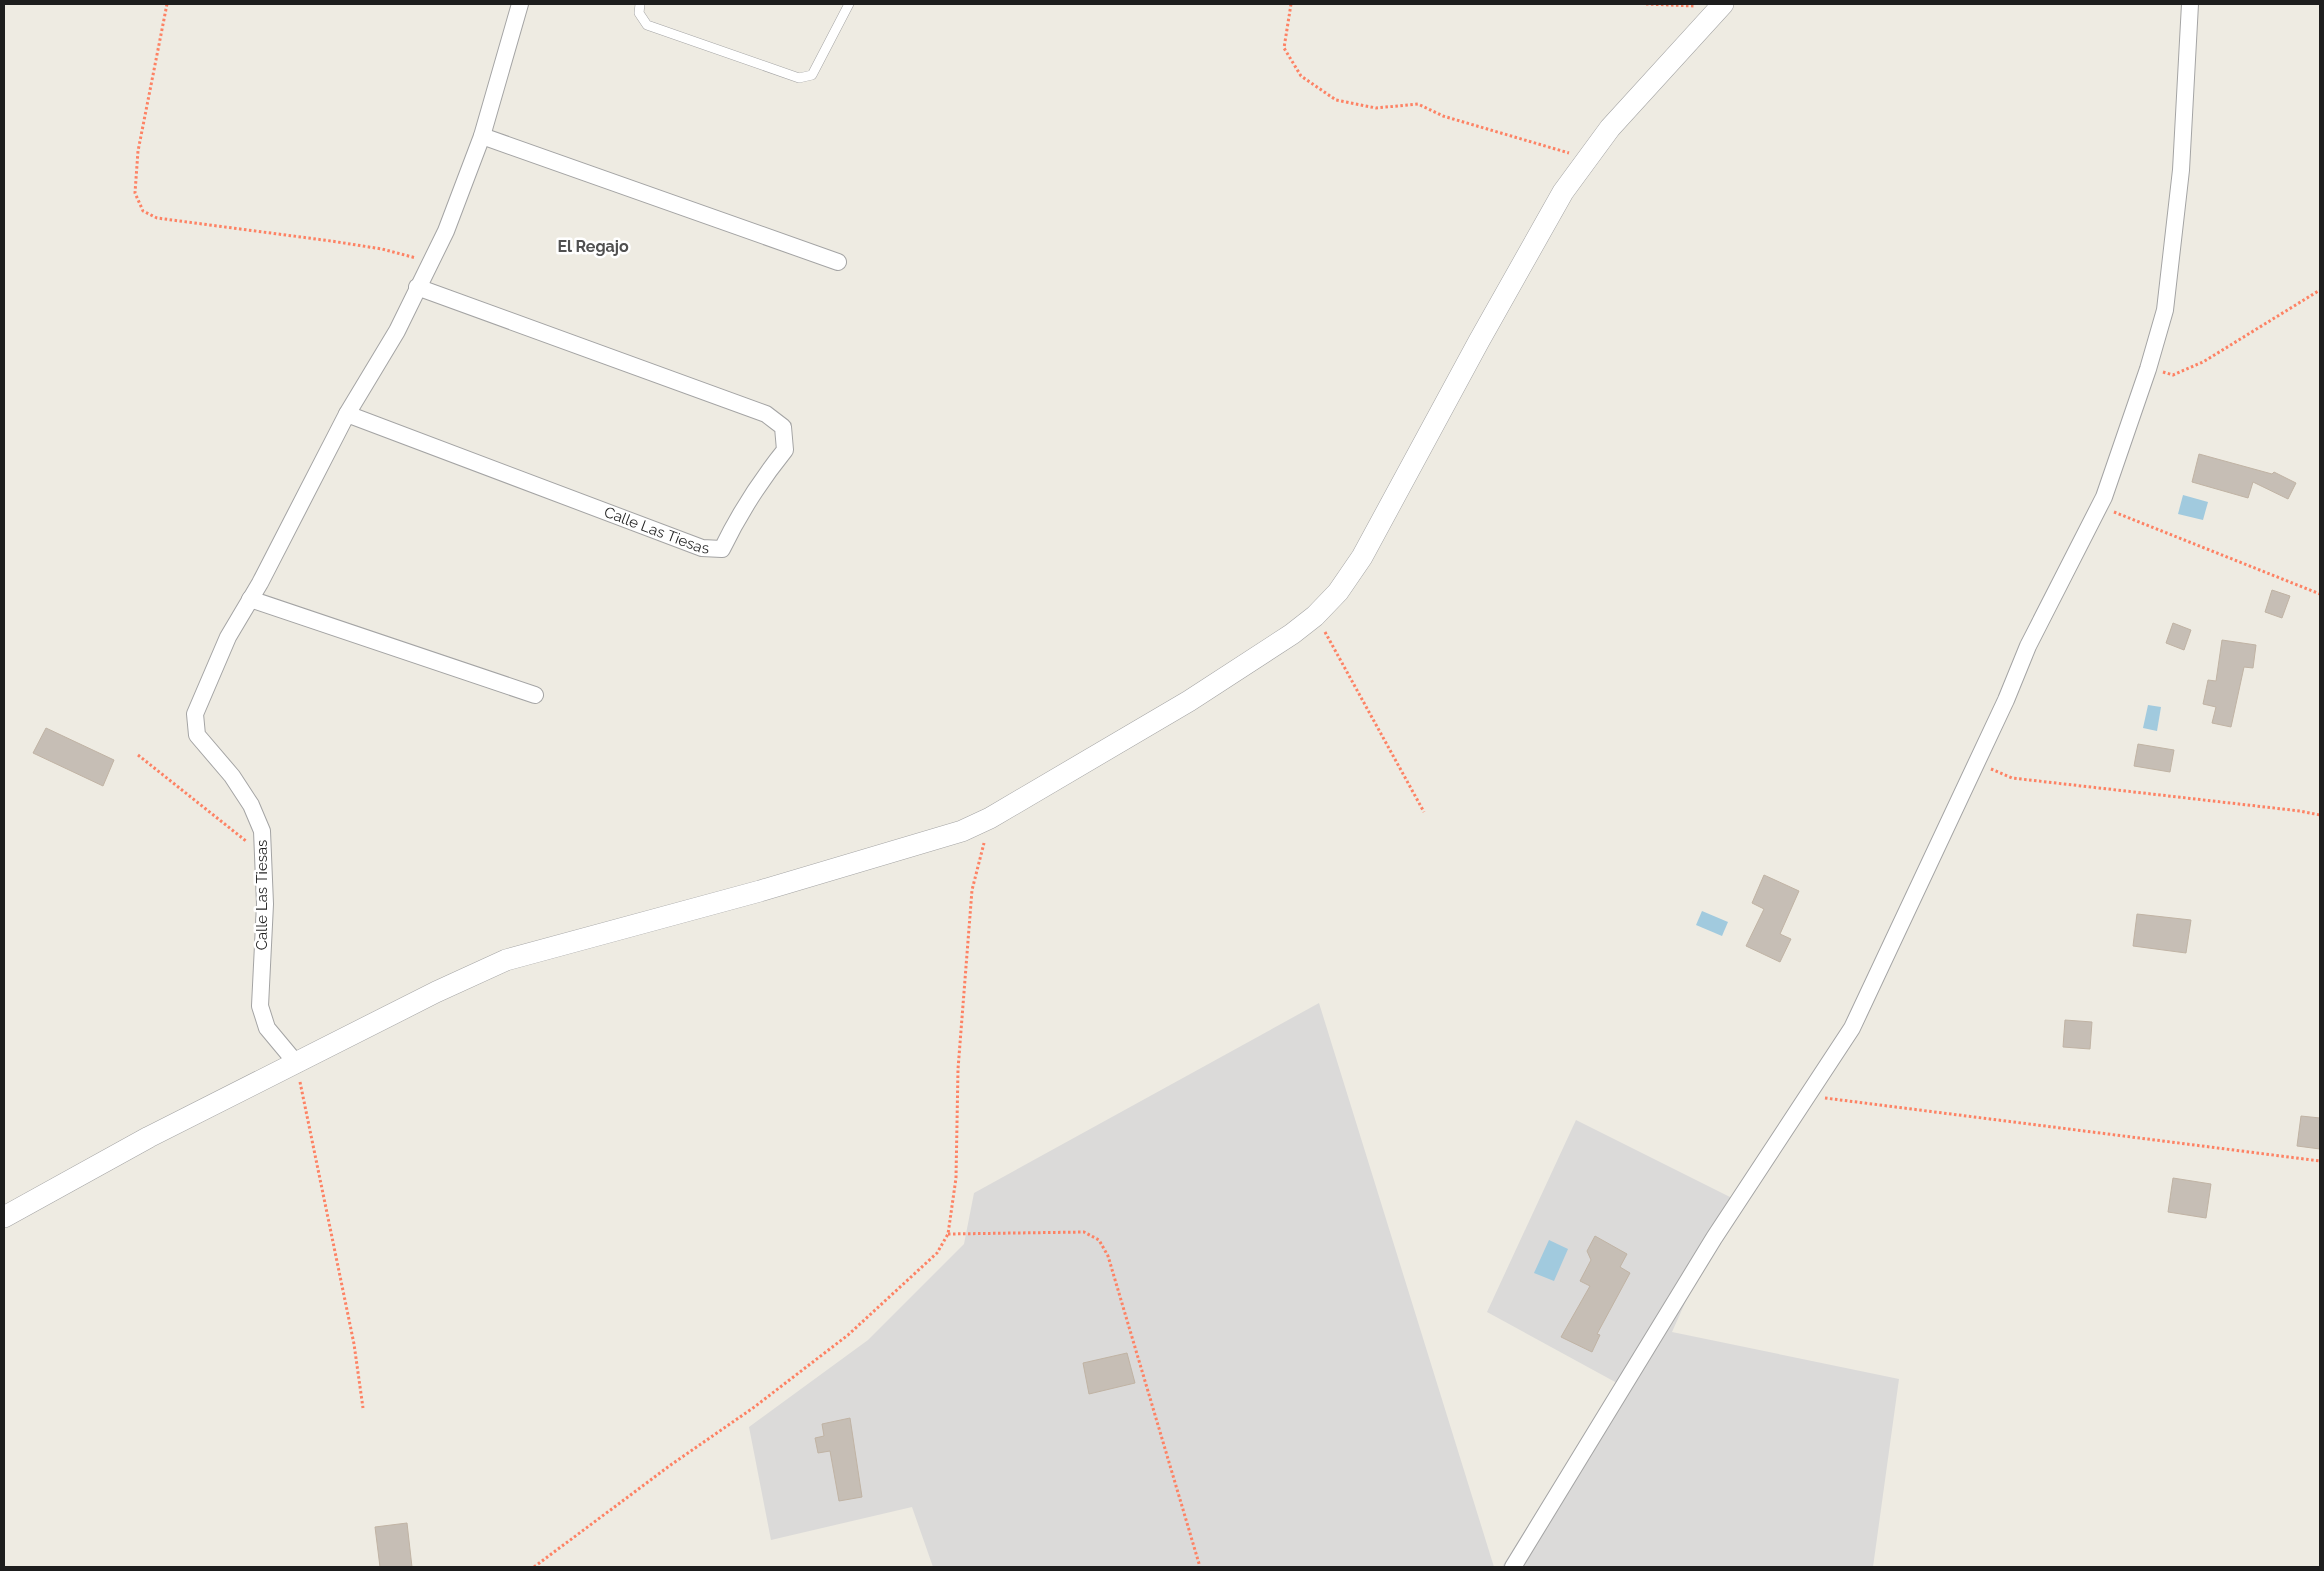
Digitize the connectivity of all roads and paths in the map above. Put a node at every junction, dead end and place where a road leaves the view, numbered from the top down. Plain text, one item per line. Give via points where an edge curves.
1 (166, 4) edge
2 (520, 4) edge
3 (640, 4) edge
4 (849, 4) edge
5 (1291, 4) edge
6 (1646, 4) edge
7 (2190, 4) edge
8 (1722, 6) edge
9 (482, 136) junction
10 (1586, 158) junction
11 (838, 262) dead end
12 (430, 264) junction
13 (417, 287) junction
14 (2320, 290) edge
15 (2148, 369) junction
16 (348, 414) junction
17 (2099, 506) junction
18 (2320, 594) edge
19 (250, 599) junction
20 (1315, 616) junction
21 (535, 695) dead end
22 (138, 755) dead end
23 (1979, 760) junction
24 (1424, 812) dead end
25 (2320, 816) edge
26 (990, 818) junction
27 (264, 856) junction
28 (297, 1064) junction
29 (1807, 1096) junction
30 (2320, 1162) edge
31 (4, 1216) edge
32 (948, 1234) junction
33 (363, 1408) dead end
34 (534, 1567) edge
35 (1200, 1567) edge
36 (1513, 1567) edge

1 - 12 path via 138,151 135,193 143,211 157,218 382,249
2 - 9 street, Calle Las Tiesas
3 - 4 lane via 639,14 647,25 799,78 812,75
5 - 10 path via 1284,48 1301,76 1336,100 1376,108 1418,104 1443,116
6 - 8 path
7 - 15 street via 2181,170 2170,279
8 - 10 street
9 - 11 street
9 - 12 street, Calle Las Tiesas
10 - 20 street via 1550,211 1362,557 1338,592
12 - 13 street, Calle Las Tiesas
13 - 16 street, Calle Las Tiesas via 397,331
13 - 16 street, Calle Las Tiesas via 766,414 783,427 785,450 738,517 722,549 702,548
14 - 15 path via 2203,362 2173,375
15 - 17 street
16 - 19 street, Calle Las Tiesas
17 - 18 path
17 - 23 street via 2028,646
19 - 21 street
19 - 27 street, Calle Las Tiesas via 228,637 195,714 197,735 232,776 258,818
20 - 24 path
20 - 26 street via 1190,701
22 - 27 path
23 - 25 path via 2012,778 2300,811
23 - 29 street via 1852,1028
26 - 28 street via 962,831 760,891 506,960 436,992
26 - 32 path via 972,890 958,1069 956,1178
27 - 28 street, Calle Las Tiesas via 260,1006 267,1028
28 - 31 street
28 - 33 path via 354,1344
29 - 30 path
29 - 36 street via 1714,1238
32 - 34 path via 937,1253 848,1335 754,1408 672,1464
32 - 35 path via 1084,1232 1099,1240 1108,1256

